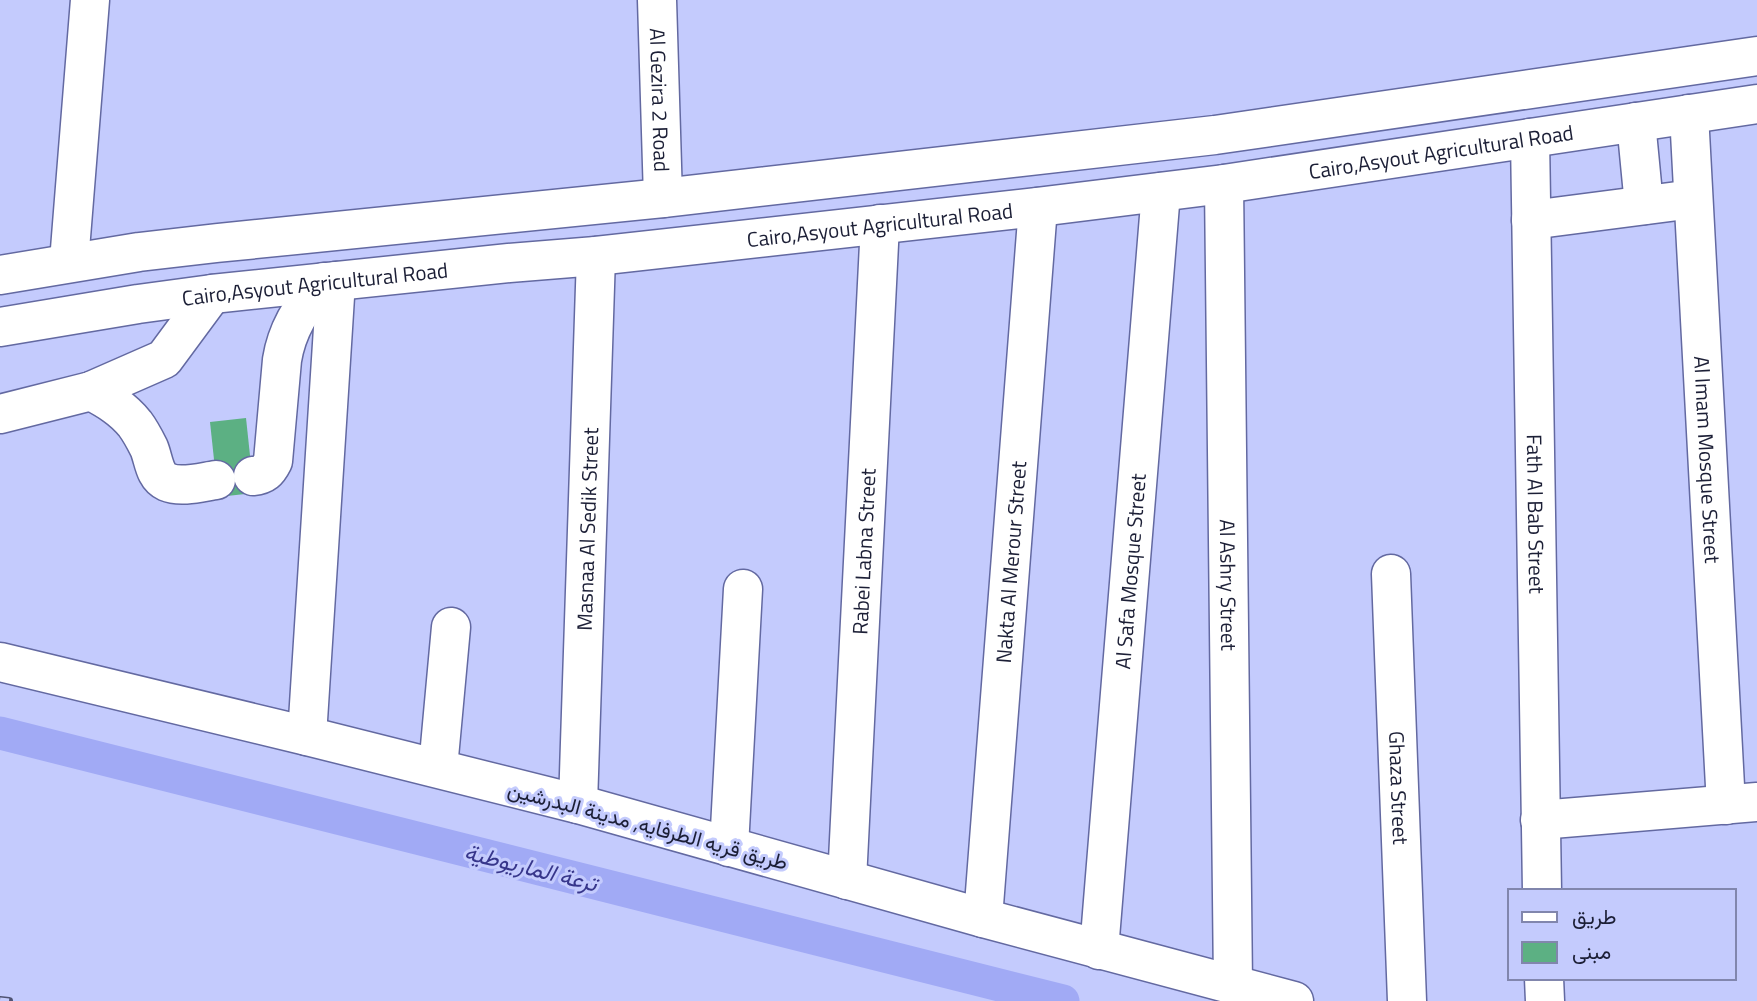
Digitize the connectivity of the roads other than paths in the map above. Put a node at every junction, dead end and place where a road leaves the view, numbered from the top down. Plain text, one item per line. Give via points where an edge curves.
1 (90, 0) edge
2 (657, 0) edge
3 (1757, 55) edge
4 (1565, 83) junction
5 (1757, 104) edge
6 (1689, 114) junction
7 (1636, 122) junction
8 (1573, 131) junction
9 (1530, 138) junction
10 (1224, 184) junction
11 (1161, 192) junction
12 (663, 198) junction
13 (1693, 199) junction
14 (1644, 205) junction
15 (1038, 207) junction
16 (1531, 220) junction
17 (880, 224) junction
18 (596, 256) junction
19 (69, 262) junction
20 (0, 275) edge
21 (330, 282) junction
22 (212, 294) junction
23 (0, 327) edge
24 (91, 391) junction
25 (0, 414) edge
26 (1391, 574) dead end
27 (743, 589) dead end
28 (451, 627) dead end
29 (0, 662) edge
30 (307, 736) junction
31 (438, 768) junction
32 (578, 804) junction
33 (1742, 804) edge
34 (1540, 820) junction
35 (729, 847) junction
36 (847, 880) junction
37 (1542, 889) edge
38 (983, 918) junction
39 (1099, 950) junction
40 (1544, 980) edge
41 (1233, 985) junction
42 (1294, 1001) edge
43 (1407, 1001) edge
44 (1545, 1001) edge

1 - 19 main road
2 - 12 main road, Al Gezira 2 Road
3 - 4 main road
4 - 8 main road
4 - 12 main road via 1215,135
5 - 6 main road, Cairo,Asyout Agricultural Road
6 - 7 main road, Cairo,Asyout Agricultural Road
6 - 13 main road, Al Imam Mosque Street
7 - 8 main road, Cairo,Asyout Agricultural Road
7 - 14 main road
8 - 9 main road, Cairo,Asyout Agricultural Road
9 - 10 main road, Cairo,Asyout Agricultural Road
9 - 16 main road, Fath Al Bab Street
10 - 11 main road, Cairo,Asyout Agricultural Road
10 - 41 main road, Al Ashry Street
11 - 15 main road, Cairo,Asyout Agricultural Road
11 - 39 main road, Al Safa Mosque Street
12 - 19 main road
13 - 14 main road
13 - 33 main road, Al Imam Mosque Street
14 - 16 main road
15 - 17 main road, Cairo,Asyout Agricultural Road
15 - 38 main road, Nakta Al Merour Street
16 - 34 main road, Fath Al Bab Street
17 - 18 main road, Cairo,Asyout Agricultural Road
17 - 36 main road, Rabei Labna Street
18 - 21 main road, Cairo,Asyout Agricultural Road
18 - 32 main road, Masnaa Al Sedik Street
19 - 20 main road
21 - 22 main road, Cairo,Asyout Agricultural Road
21 - 24 main road via 305,304 290,329 282,360 273,461 261,475 169,483 158,474 134,424 122,410
21 - 30 main road
22 - 23 main road, Cairo,Asyout Agricultural Road
22 - 24 main road via 163,359
24 - 25 main road
26 - 43 main road, Ghaza Street
27 - 35 main road
28 - 31 main road
29 - 30 main road, طريق قريه الطرفايه, مدينة البدرشين
30 - 31 main road, طريق قريه الطرفايه, مدينة البدرشين
31 - 32 main road, طريق قريه الطرفايه, مدينة البدرشين
32 - 35 main road, طريق قريه الطرفايه, مدينة البدرشين
33 - 34 main road
34 - 37 main road, Fath Al Bab Street
35 - 36 main road, طريق قريه الطرفايه, مدينة البدرشين
36 - 38 main road, طريق قريه الطرفايه, مدينة البدرشين
38 - 39 main road, طريق قريه الطرفايه, مدينة البدرشين
39 - 41 main road, طريق قريه الطرفايه, مدينة البدرشين
40 - 44 main road
41 - 42 main road, طريق قريه الطرفايه, مدينة البدرشين

